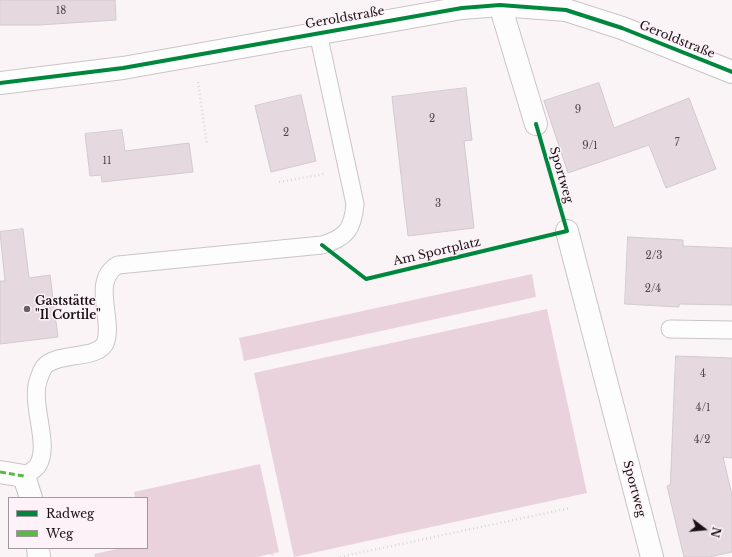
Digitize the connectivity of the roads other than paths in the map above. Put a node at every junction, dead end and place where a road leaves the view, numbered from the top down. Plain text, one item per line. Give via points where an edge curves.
1 (501, 2) edge
2 (318, 33) junction
3 (732, 72) edge
4 (0, 83) edge
5 (536, 124) road end
6 (567, 231) road end
7 (670, 329) dead end
8 (732, 330) edge
9 (0, 472) edge
10 (24, 476) junction
11 (31, 497) edge
12 (652, 557) edge

1 - 2 street, Geroldstraße
1 - 3 street, Geroldstraße via 566,10 622,28
1 - 5 street
2 - 4 street, Geroldstraße via 123,68
2 - 10 lane via 355,204 354,219 347,232 335,241 322,245 118,266 111,269 104,288 108,333 105,344 100,350 53,360 44,367 38,380 36,395 43,455 38,466
6 - 12 street, Sportweg
7 - 8 lane
9 - 10 street
10 - 11 street

